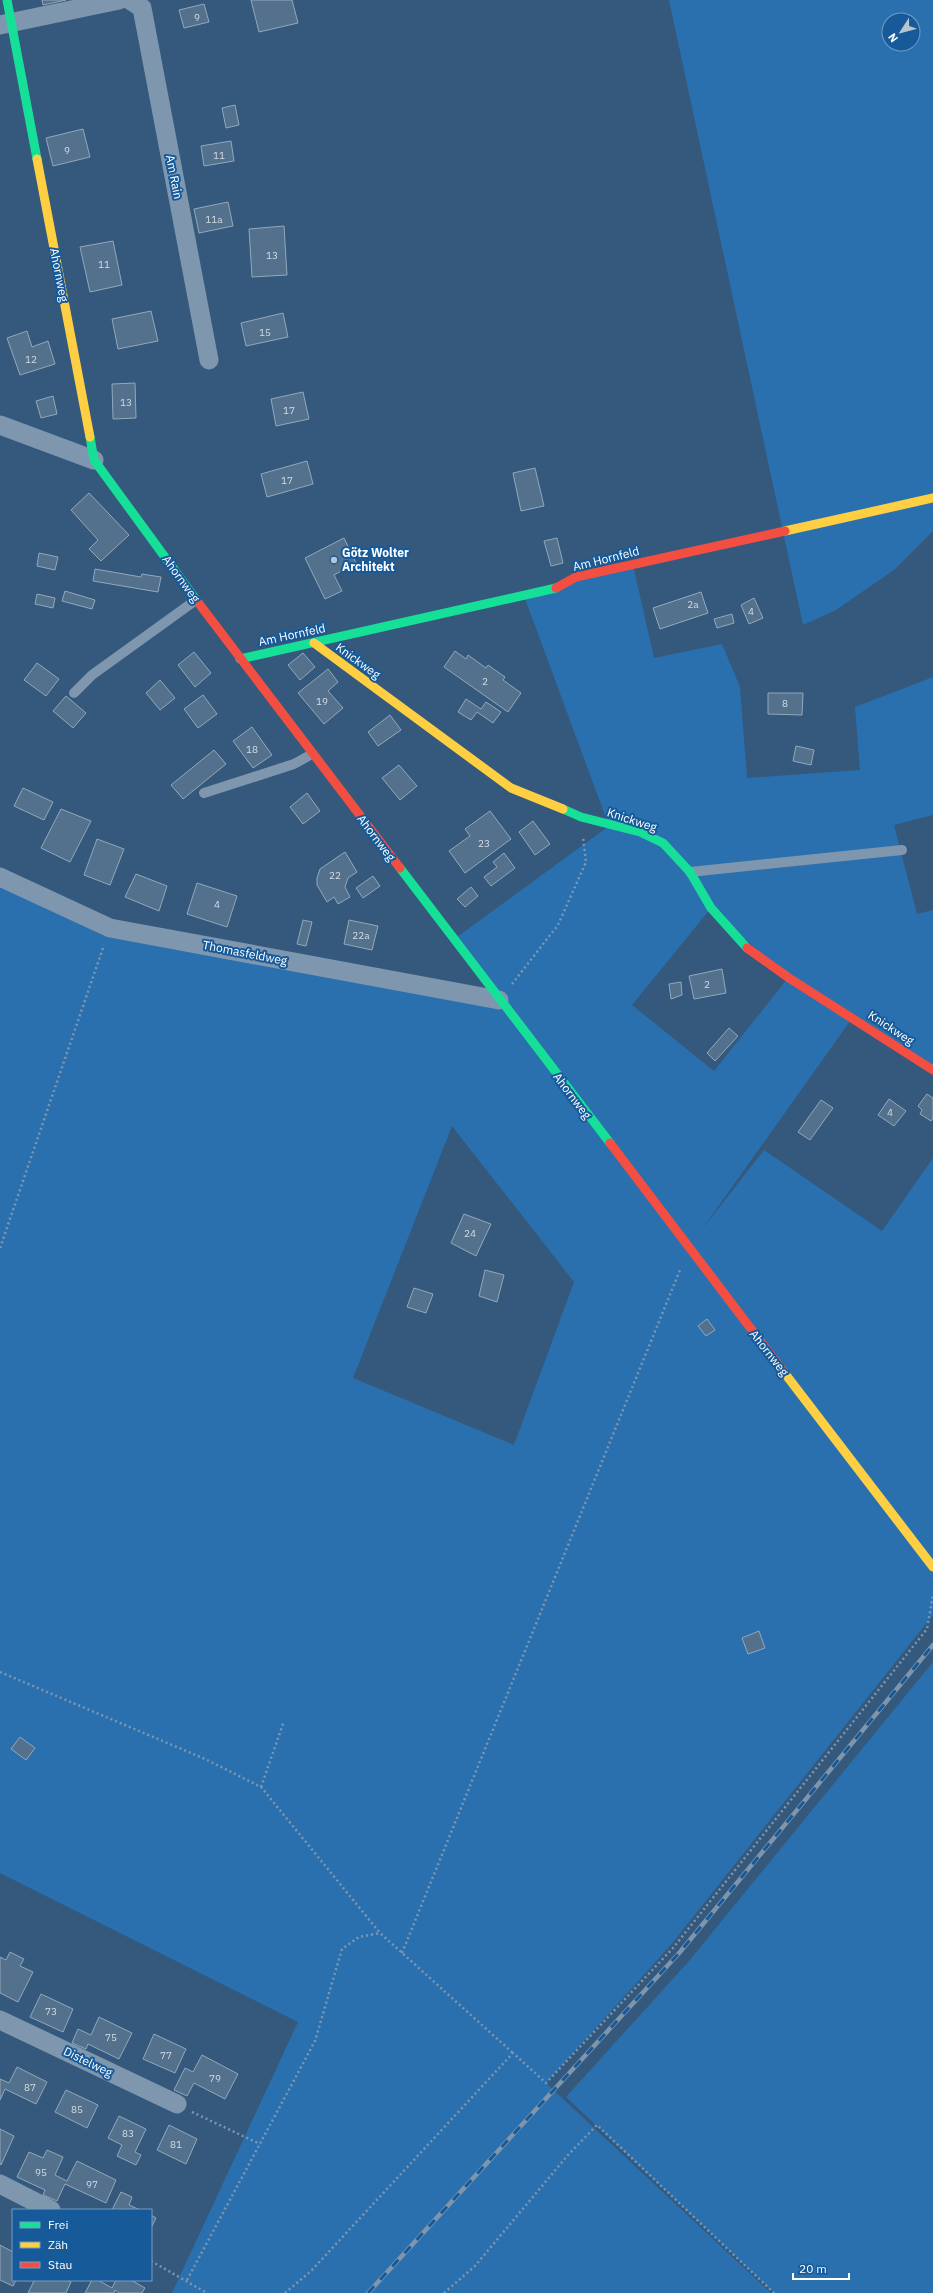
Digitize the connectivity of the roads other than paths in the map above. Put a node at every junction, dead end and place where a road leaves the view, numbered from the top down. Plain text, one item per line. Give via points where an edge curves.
1 (7, 0) edge
2 (119, 0) edge
3 (130, 0) edge
4 (6, 24) edge
5 (209, 360) dead end
6 (0, 425) edge
7 (94, 460) junction
8 (933, 498) edge
9 (196, 600) junction
10 (314, 643) junction
11 (240, 659) junction
12 (74, 693) dead end
13 (312, 754) junction
14 (204, 794) dead end
15 (902, 850) dead end
16 (690, 872) junction
17 (0, 877) edge
18 (499, 1000) junction
19 (933, 1070) edge
20 (933, 1567) edge
21 (0, 2020) edge
22 (176, 2104) road end
23 (0, 2184) edge
24 (49, 2209) edge

1 - 4 street, Ahornweg
2 - 4 street
3 - 5 street, Am Rain via 142,8
4 - 7 street, Ahornweg
6 - 7 street
7 - 9 street, Ahornweg
8 - 10 street, Am Hornfeld via 576,577 558,588
9 - 11 street, Ahornweg
9 - 12 lane via 92,675
10 - 11 street, Am Hornfeld
10 - 16 street, Knickweg via 510,788 581,817 640,832 663,843
11 - 13 street, Ahornweg
13 - 14 lane via 294,764
13 - 18 street, Ahornweg
15 - 16 lane
16 - 19 street, Knickweg via 711,908 744,946 789,978
17 - 18 street, Thomasfeldweg via 110,928
18 - 20 street, Ahornweg
21 - 22 street, Distelweg
23 - 24 street

